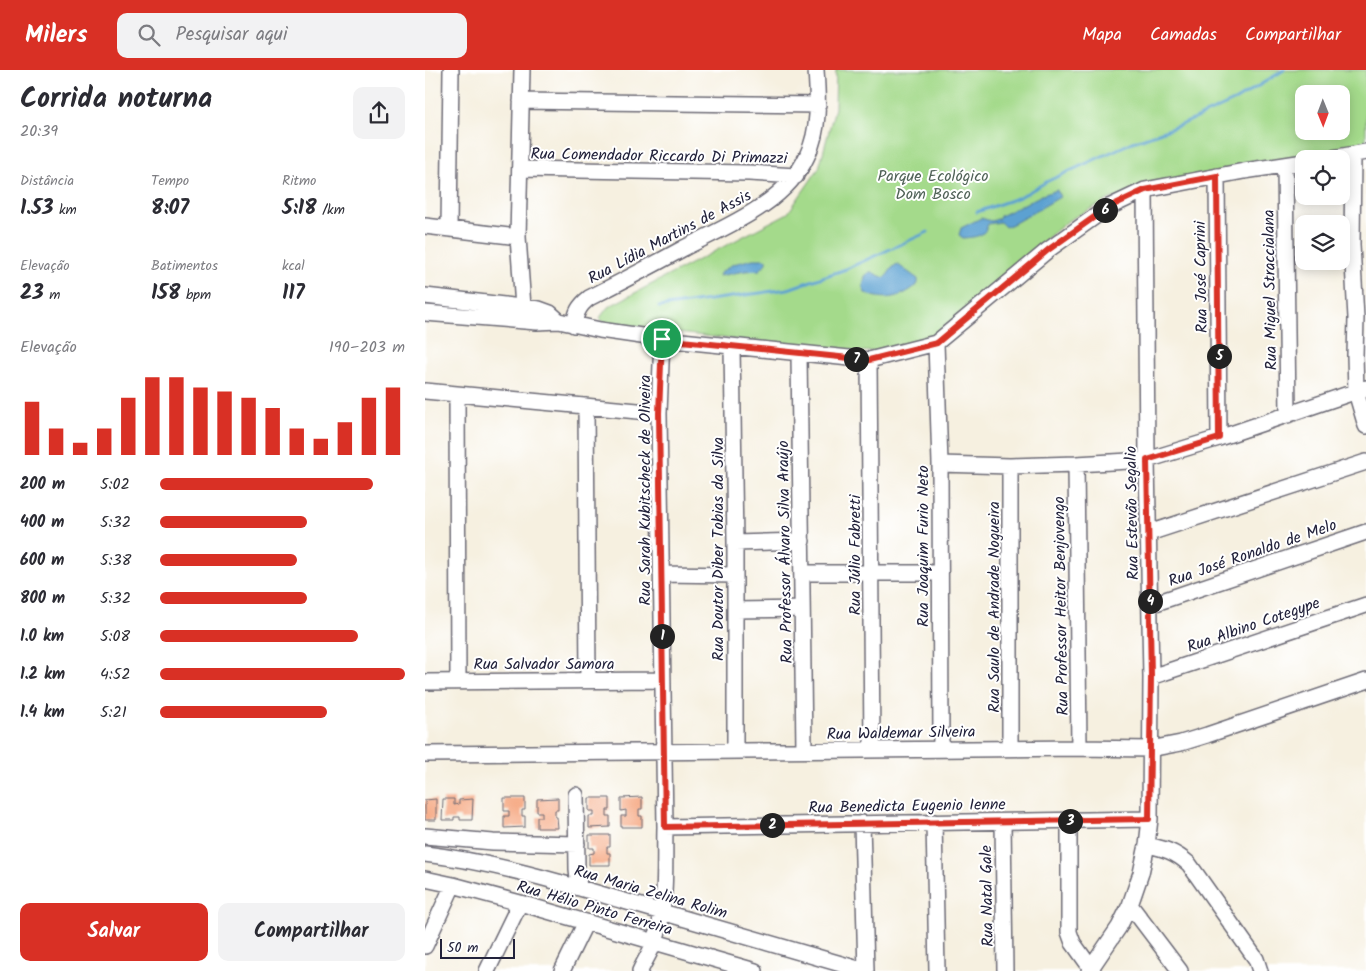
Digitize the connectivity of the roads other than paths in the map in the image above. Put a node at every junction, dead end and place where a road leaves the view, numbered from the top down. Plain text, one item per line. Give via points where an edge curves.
1 (451, 70) edge
2 (521, 70) edge
3 (816, 70) edge
4 (521, 102) junction
5 (818, 105) junction
6 (1359, 154) edge
7 (1295, 163) edge
8 (1285, 165) junction
9 (521, 170) junction
10 (796, 176) junction
11 (1217, 176) junction
12 (1145, 190) junction
13 (425, 226) edge
14 (449, 228) junction
15 (518, 237) junction
16 (1359, 243) edge
17 (425, 296) edge
18 (523, 306) junction
19 (425, 313) edge
20 (1361, 316) edge
21 (567, 323) junction
22 (662, 339) junction
23 (937, 343) junction
24 (732, 347) junction
25 (799, 354) junction
26 (869, 360) junction
27 (1361, 390) edge
28 (425, 391) edge
29 (457, 394) junction
30 (586, 406) junction
31 (659, 413) junction
32 (1288, 415) junction
33 (1366, 426) edge
34 (1219, 438) junction
35 (1147, 460) junction
36 (1366, 462) edge
37 (940, 464) junction
38 (1076, 464) junction
39 (1010, 466) junction
40 (1366, 532) edge
41 (1149, 533) junction
42 (802, 541) junction
43 (735, 543) junction
44 (939, 572) junction
45 (661, 574) junction
46 (802, 574) junction
47 (871, 574) junction
48 (735, 575) junction
49 (1150, 605) junction
50 (1366, 605) edge
51 (802, 609) junction
52 (735, 610) junction
53 (1151, 677) junction
54 (588, 680) junction
55 (663, 680) junction
56 (458, 681) junction
57 (1366, 681) edge
58 (425, 682) edge
59 (1011, 748) junction
60 (1079, 748) junction
61 (1150, 748) junction
62 (941, 749) junction
63 (804, 750) junction
64 (872, 750) junction
65 (735, 751) junction
66 (663, 752) junction
67 (425, 754) edge
68 (576, 795) dead end
69 (1149, 819) junction
70 (1069, 821) junction
71 (935, 822) junction
72 (1003, 822) junction
73 (862, 823) junction
74 (665, 827) junction
75 (425, 836) edge
76 (577, 844) junction
77 (1147, 845) junction
78 (425, 854) edge
79 (425, 879) edge
80 (453, 885) junction
81 (579, 888) junction
82 (520, 903) junction
83 (1130, 906) junction
84 (662, 912) junction
85 (586, 922) junction
86 (654, 942) junction
87 (425, 946) edge
88 (717, 966) edge
89 (1091, 970) edge
90 (1179, 970) edge
91 (487, 971) edge
92 (561, 971) edge
93 (640, 971) edge
94 (755, 971) edge
95 (866, 971) edge
96 (937, 971) edge
97 (1005, 971) edge
98 (1261, 971) edge

1 - 14 street
2 - 4 street
3 - 5 street, Rua Lídia Martins de Assis
4 - 5 street
4 - 9 street
5 - 10 street, Rua Lídia Martins de Assis via 815,136
6 - 16 street
7 - 8 street
8 - 11 street
8 - 32 street, Rua Miguel Straccialana
9 - 10 street, Rua Comendador Riccardo Di Primazzi
9 - 15 street
10 - 21 street, Rua Lídia Martins de Assis via 757,210 589,298
11 - 12 street
11 - 34 street, Rua José Caprini
12 - 23 street via 1107,208 1048,250
12 - 35 street, Rua Estevão Segalio
13 - 14 street
14 - 15 street
15 - 18 street
16 - 20 street
17 - 18 street
18 - 21 street via 550,313
19 - 21 street
20 - 27 street via 1355,355
21 - 22 street
22 - 24 street
22 - 31 street, Rua Sarah Kubitscheck de Oliveira
23 - 26 street
23 - 37 street, Rua Joaquim Furio Neto
24 - 25 street
24 - 43 street, Rua Doutor Diber Tobias da Silva
25 - 26 street
25 - 42 street, Rua Professor Álvaro Silva Araújo
26 - 47 street, Rua Júlio Fabretti
27 - 32 street
27 - 33 street
28 - 29 street
29 - 30 street
29 - 56 street
30 - 31 street
30 - 54 street
31 - 45 street, Rua Sarah Kubitscheck de Oliveira
32 - 34 street
34 - 35 street
35 - 38 street
35 - 41 street, Rua Estevão Segalio
36 - 41 street
37 - 39 street
37 - 44 street, Rua Joaquim Furio Neto
38 - 39 street
38 - 60 street, Rua Professor Heitor Benjovengo
39 - 59 street, Rua Saulo de Andrade Nogueira
40 - 49 street, Rua José Ronaldo de Melo
41 - 49 street, Rua Estevão Segalio
42 - 43 street
42 - 46 street, Rua Professor Álvaro Silva Araújo
43 - 48 street, Rua Doutor Diber Tobias da Silva
44 - 47 street
44 - 62 street, Rua Joaquim Furio Neto
45 - 48 street
45 - 55 street, Rua Sarah Kubitscheck de Oliveira
46 - 47 street
46 - 51 street, Rua Professor Álvaro Silva Araújo
47 - 64 street, Rua Júlio Fabretti
48 - 52 street, Rua Doutor Diber Tobias da Silva
49 - 53 street, Rua Estevão Segalio
50 - 53 street, Rua Albino Cotegype
51 - 52 street
51 - 63 street, Rua Professor Álvaro Silva Araújo
52 - 65 street, Rua Doutor Diber Tobias da Silva
53 - 61 street, Rua Estevão Segalio
54 - 55 street, Rua Salvador Samora
54 - 56 street, Rua Salvador Samora
55 - 66 street, Rua Sarah Kubitscheck de Oliveira
56 - 58 street, Rua Salvador Samora
57 - 61 street, Rua Waldemar Silveira via 1207,735
59 - 60 street, Rua Waldemar Silveira
59 - 62 street, Rua Waldemar Silveira
60 - 61 street, Rua Waldemar Silveira
61 - 69 street, Rua Estevão Segalio
62 - 64 street, Rua Waldemar Silveira
63 - 64 street, Rua Waldemar Silveira
63 - 65 street, Rua Waldemar Silveira
65 - 66 street, Rua Waldemar Silveira
66 - 67 street, Rua Waldemar Silveira
66 - 74 street, Rua Sarah Kubitscheck de Oliveira
68 - 76 street
69 - 70 street, Rua Benedicta Eugenio Ienne
69 - 77 street, Rua Estevão Segalio
70 - 72 street, Rua Benedicta Eugenio Ienne
70 - 89 street via 1069,932
71 - 72 street, Rua Benedicta Eugenio Ienne
71 - 73 street, Rua Benedicta Eugenio Ienne
71 - 96 street
72 - 97 street, Rua Natal Gale
73 - 74 street, Rua Benedicta Eugenio Ienne
73 - 95 street
74 - 84 street, Rua Sarah Kubitscheck de Oliveira
75 - 76 street
76 - 81 street
77 - 83 street, Rua Estevão Segalio
77 - 98 street via 1168,850 1189,864 1257,959
78 - 81 street, Rua Maria Zelina Rolim via 512,870
79 - 80 street, Rua Hélio Pinto Ferreira
80 - 82 street, Rua Hélio Pinto Ferreira
80 - 87 street
81 - 84 street, Rua Maria Zelina Rolim
82 - 85 street, Rua Hélio Pinto Ferreira
82 - 91 street
83 - 89 street, Rua Estevão Segalio
83 - 90 street
84 - 86 street, Rua Sarah Kubitscheck de Oliveira
84 - 95 street, Rua Maria Zelina Rolim
85 - 86 street, Rua Hélio Pinto Ferreira
85 - 92 street
86 - 88 street, Rua Hélio Pinto Ferreira
86 - 93 street, Rua Sarah Kubitscheck de Oliveira
88 - 94 street, Rua Hélio Pinto Ferreira

